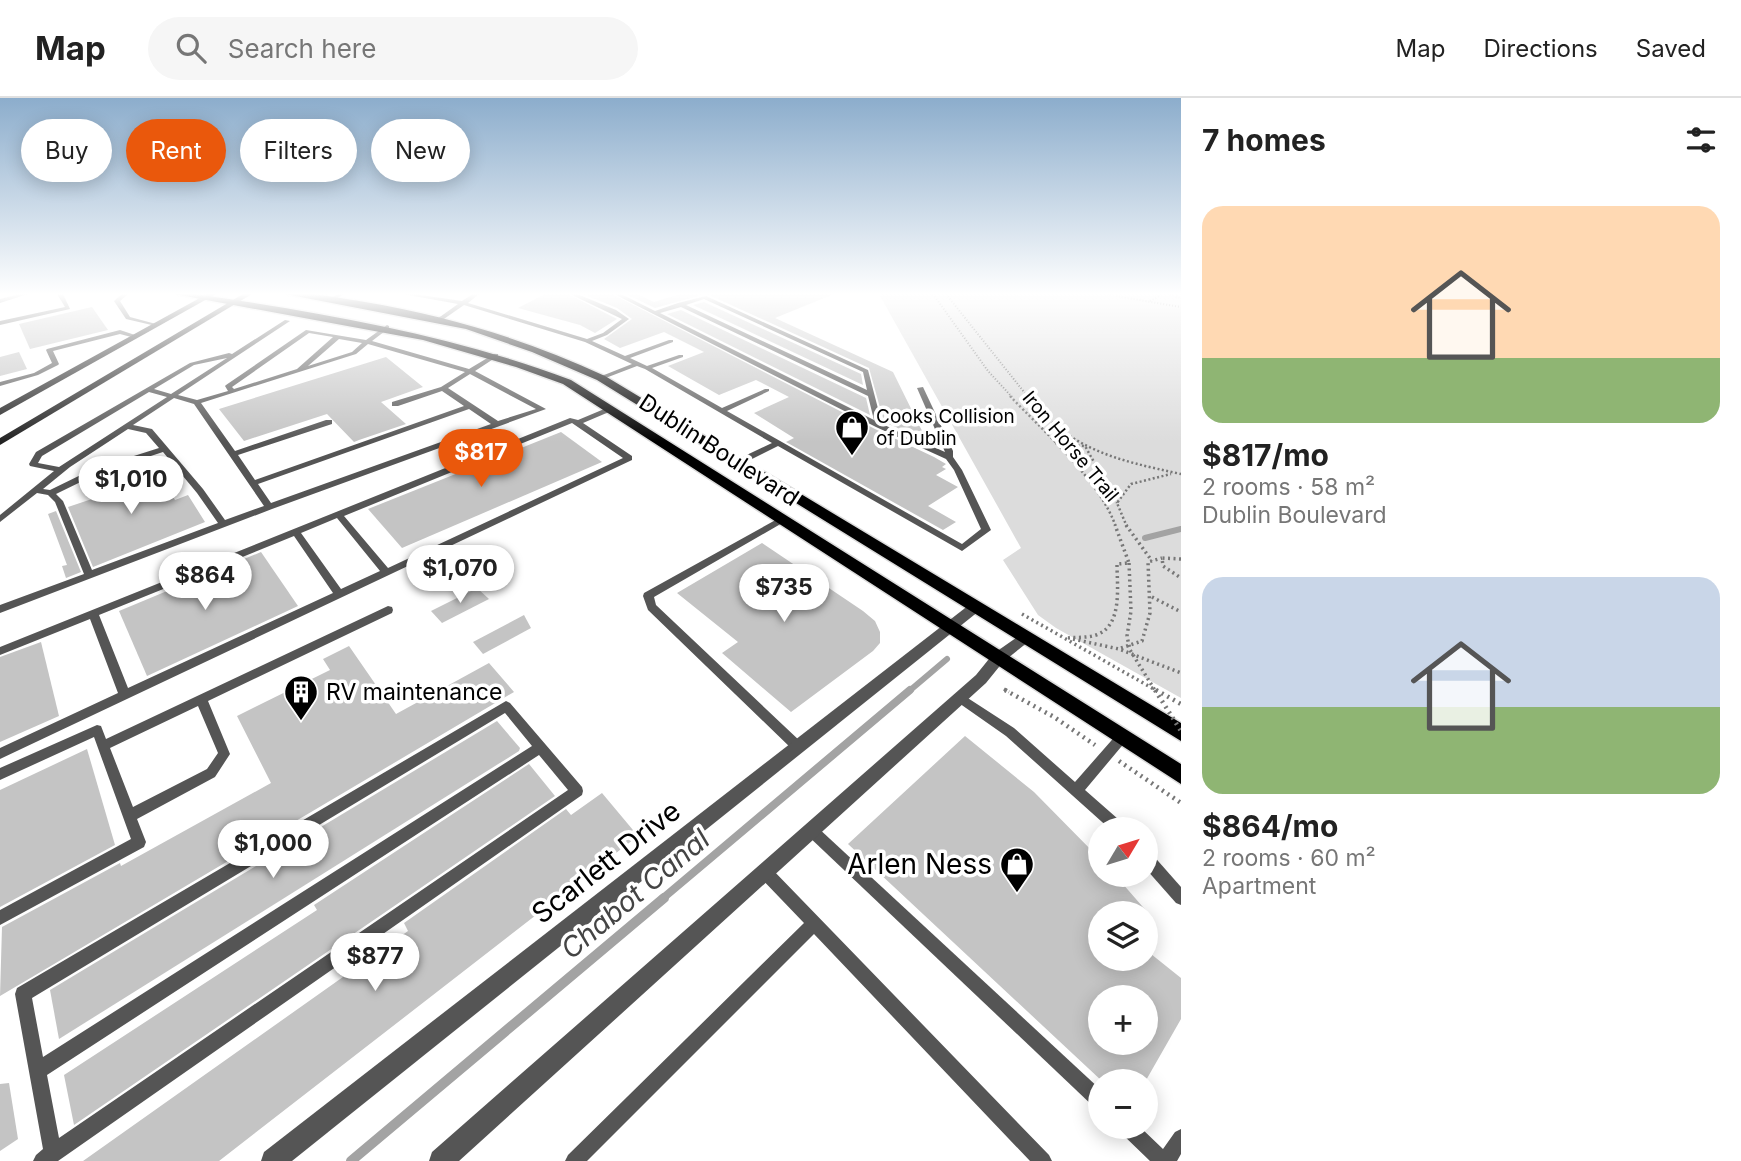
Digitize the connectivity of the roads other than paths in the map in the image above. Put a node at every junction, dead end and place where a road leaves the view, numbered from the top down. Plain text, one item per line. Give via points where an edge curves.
1 (74, 344) edge
2 (121, 344) edge
3 (164, 344) edge
4 (253, 344) edge
5 (290, 344) edge
6 (329, 344) edge
7 (365, 344) edge
8 (373, 344) edge
9 (452, 344) edge
10 (520, 344) edge
11 (593, 344) edge
12 (664, 344) edge
13 (716, 344) edge
14 (764, 344) edge
15 (806, 344) edge
16 (239, 353) junction
17 (496, 355) junction
18 (681, 356) dead end
19 (624, 358) junction
20 (519, 363) junction
21 (637, 364) junction
22 (647, 368) junction
23 (470, 371) junction
24 (296, 372) junction
25 (601, 378) junction
26 (0, 384) edge
27 (443, 388) junction
28 (921, 388) dead end
29 (148, 390) junction
30 (767, 390) dead end
31 (232, 392) junction
32 (872, 394) junction
33 (171, 397) junction
34 (197, 402) junction
35 (395, 404) dead end
36 (470, 406) junction
37 (612, 409) junction
38 (721, 411) junction
39 (0, 412) edge
40 (328, 422) dead end
41 (577, 423) junction
42 (497, 424) junction
43 (879, 425) junction
44 (126, 426) junction
45 (0, 442) edge
46 (778, 443) junction
47 (164, 449) junction
48 (233, 454) junction
49 (948, 457) junction
50 (738, 462) junction
51 (61, 470) junction
52 (253, 483) junction
53 (34, 490) junction
54 (51, 493) junction
55 (269, 507) junction
56 (339, 515) junction
57 (0, 519) edge
58 (781, 520) junction
59 (223, 524) junction
60 (296, 532) junction
61 (386, 572) junction
62 (89, 575) junction
63 (339, 594) junction
64 (974, 608) junction
65 (0, 609) edge
66 (388, 610) dead end
67 (93, 614) junction
68 (949, 627) junction
69 (1023, 638) junction
70 (0, 651) edge
71 (998, 658) junction
72 (125, 695) junction
73 (201, 698) junction
74 (960, 698) junction
75 (1181, 732) edge
76 (1122, 737) junction
77 (103, 746) junction
78 (797, 746) junction
79 (541, 747) junction
80 (0, 754) edge
81 (0, 774) edge
82 (1181, 775) edge
83 (1077, 789) junction
84 (129, 816) junction
85 (1107, 817) edge
86 (811, 830) junction
87 (764, 871) junction
88 (1158, 872) edge
89 (1181, 898) edge
90 (0, 918) edge
91 (814, 923) junction
92 (37, 1071) junction
93 (1088, 1090) edge
94 (1181, 1138) edge
95 (1140, 1139) edge
96 (48, 1157) edge
97 (273, 1161) edge
98 (441, 1161) edge
99 (574, 1161) edge
100 (1043, 1161) edge
101 (1165, 1161) edge

1 - 26 lane via 49,350 56,363 36,374
2 - 39 main road
3 - 45 main road
4 - 16 lane
5 - 31 lane via 228,386
6 - 24 lane
7 - 24 lane via 354,353
8 - 23 lane
9 - 17 main road, Dublin Boulevard
10 - 25 main road, Dublin Boulevard
11 - 19 lane
12 - 19 lane
13 - 43 lane
14 - 32 lane
15 - 32 lane via 866,371
16 - 29 lane via 192,364
16 - 33 lane
17 - 20 main road, Dublin Boulevard
17 - 23 lane
18 - 22 lane
19 - 21 lane
20 - 25 main road via 537,360 582,378
20 - 37 main road, Dublin Boulevard via 567,382
21 - 22 lane
21 - 25 lane
22 - 38 lane
23 - 27 lane
23 - 42 lane via 542,409
24 - 31 lane
25 - 50 main road, Dublin Boulevard
27 - 35 lane
27 - 36 lane
28 - 49 lane
29 - 33 lane
29 - 51 lane via 39,454 33,464
30 - 38 lane
31 - 34 lane
32 - 43 lane
33 - 34 lane
33 - 44 lane
34 - 48 lane
36 - 42 lane
36 - 52 lane
37 - 41 lane
37 - 58 main road, Dublin Boulevard
38 - 46 lane
40 - 48 lane
41 - 56 lane via 573,420
41 - 61 lane via 629,458
42 - 55 lane
43 - 49 lane
44 - 47 lane via 149,432
44 - 51 lane
46 - 49 lane via 962,548 986,530
46 - 50 lane
47 - 54 lane via 96,471
47 - 59 lane
48 - 52 lane
50 - 64 main road, Dublin Boulevard
51 - 53 lane
52 - 55 lane
53 - 54 lane
53 - 57 lane
54 - 62 lane via 59,501
55 - 59 lane
56 - 60 lane
56 - 61 lane
58 - 68 main road, Dublin Boulevard
58 - 78 lane via 648,596 652,607
59 - 62 lane
60 - 63 lane
60 - 67 lane
61 - 63 lane
62 - 65 lane
63 - 72 lane
64 - 68 street, Scarlett Drive
64 - 69 main road, Dublin Boulevard
66 - 73 lane
67 - 70 lane
67 - 72 lane
68 - 71 main road, Dublin Boulevard
68 - 78 street, Scarlett Drive
69 - 71 street
69 - 75 main road, Dublin Boulevard
71 - 74 street
71 - 76 main road, Dublin Boulevard
72 - 80 lane
73 - 77 lane
73 - 84 lane via 224,754 211,773
74 - 83 lane via 1010,732
74 - 86 street
76 - 82 main road, Dublin Boulevard
76 - 83 lane
77 - 81 lane via 97,730
77 - 84 lane
78 - 97 street, Scarlett Drive
79 - 92 lane
79 - 92 lane via 506,706 23,994
79 - 96 lane via 578,791
83 - 85 lane
84 - 90 lane via 139,842
86 - 87 street
86 - 93 lane
87 - 91 lane
87 - 98 street
88 - 89 lane
91 - 99 lane
91 - 100 lane
92 - 96 lane
94 - 101 lane
95 - 101 lane

